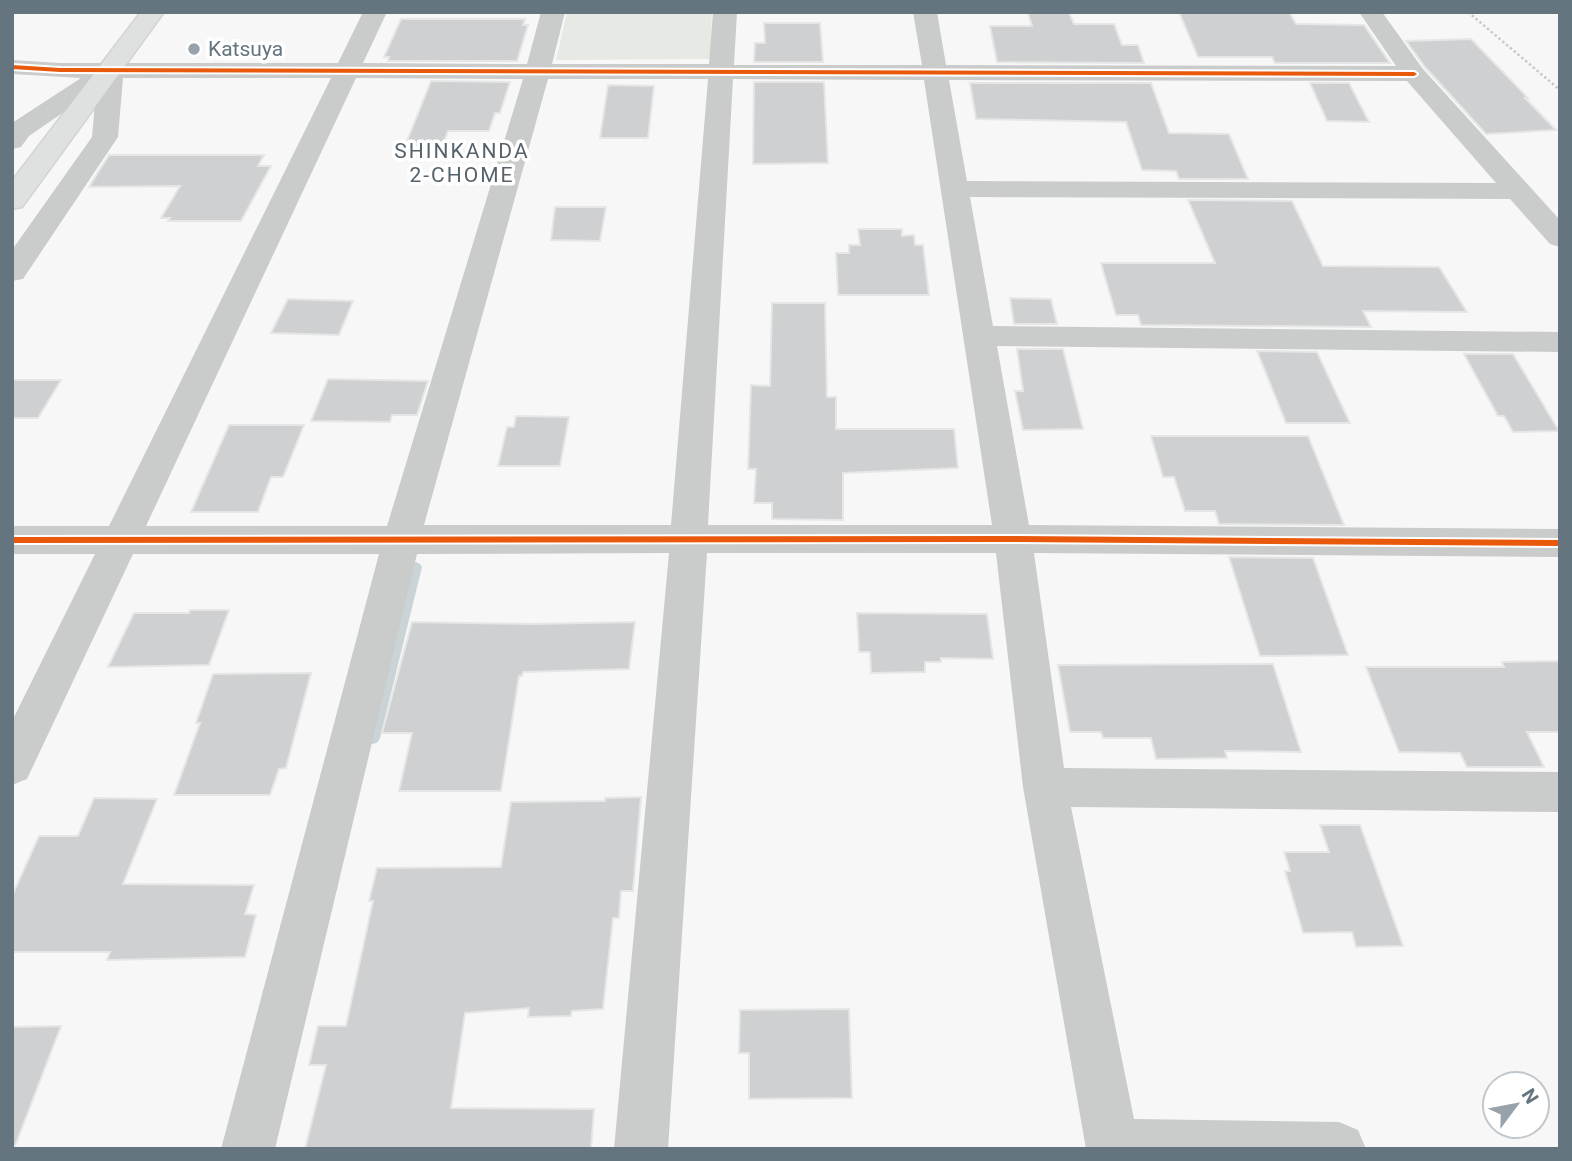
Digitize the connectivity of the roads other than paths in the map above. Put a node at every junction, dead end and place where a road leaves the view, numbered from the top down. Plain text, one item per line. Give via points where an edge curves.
1 (153, 12) edge
2 (374, 12) edge
3 (553, 12) edge
4 (725, 12) edge
5 (925, 12) edge
6 (1370, 12) edge
7 (12, 67) edge
8 (111, 69) junction
9 (347, 70) junction
10 (538, 71) junction
11 (720, 72) junction
12 (935, 72) junction
13 (1414, 74) junction
14 (12, 141) edge
15 (955, 188) junction
16 (1516, 191) junction
17 (12, 201) edge
18 (1560, 237) edge
19 (12, 272) edge
20 (979, 336) junction
21 (1560, 342) edge
22 (402, 537) junction
23 (689, 538) junction
24 (122, 539) junction
25 (1013, 539) junction
26 (12, 540) edge
27 (1560, 543) edge
28 (12, 766) edge
29 (1045, 787) junction
30 (1560, 792) edge
31 (1113, 1147) edge
32 (248, 1149) edge
33 (641, 1149) edge
34 (1339, 1149) edge

1 - 8 main road
2 - 9 street
3 - 10 street
4 - 11 street
5 - 12 street
6 - 13 street
7 - 8 street
8 - 9 street
8 - 14 street via 20,130
8 - 17 main road
8 - 19 street via 105,137
9 - 10 street
9 - 24 street
10 - 11 street
10 - 22 street
11 - 12 street
11 - 23 street
12 - 13 street
12 - 15 street
13 - 16 street
15 - 16 street
15 - 20 street
16 - 18 street
20 - 21 street
20 - 25 street
22 - 23 street
22 - 24 street
22 - 32 street
23 - 25 street
23 - 33 street
24 - 26 street
24 - 28 street
25 - 27 street
25 - 29 street
29 - 30 street
29 - 31 street
31 - 34 street

